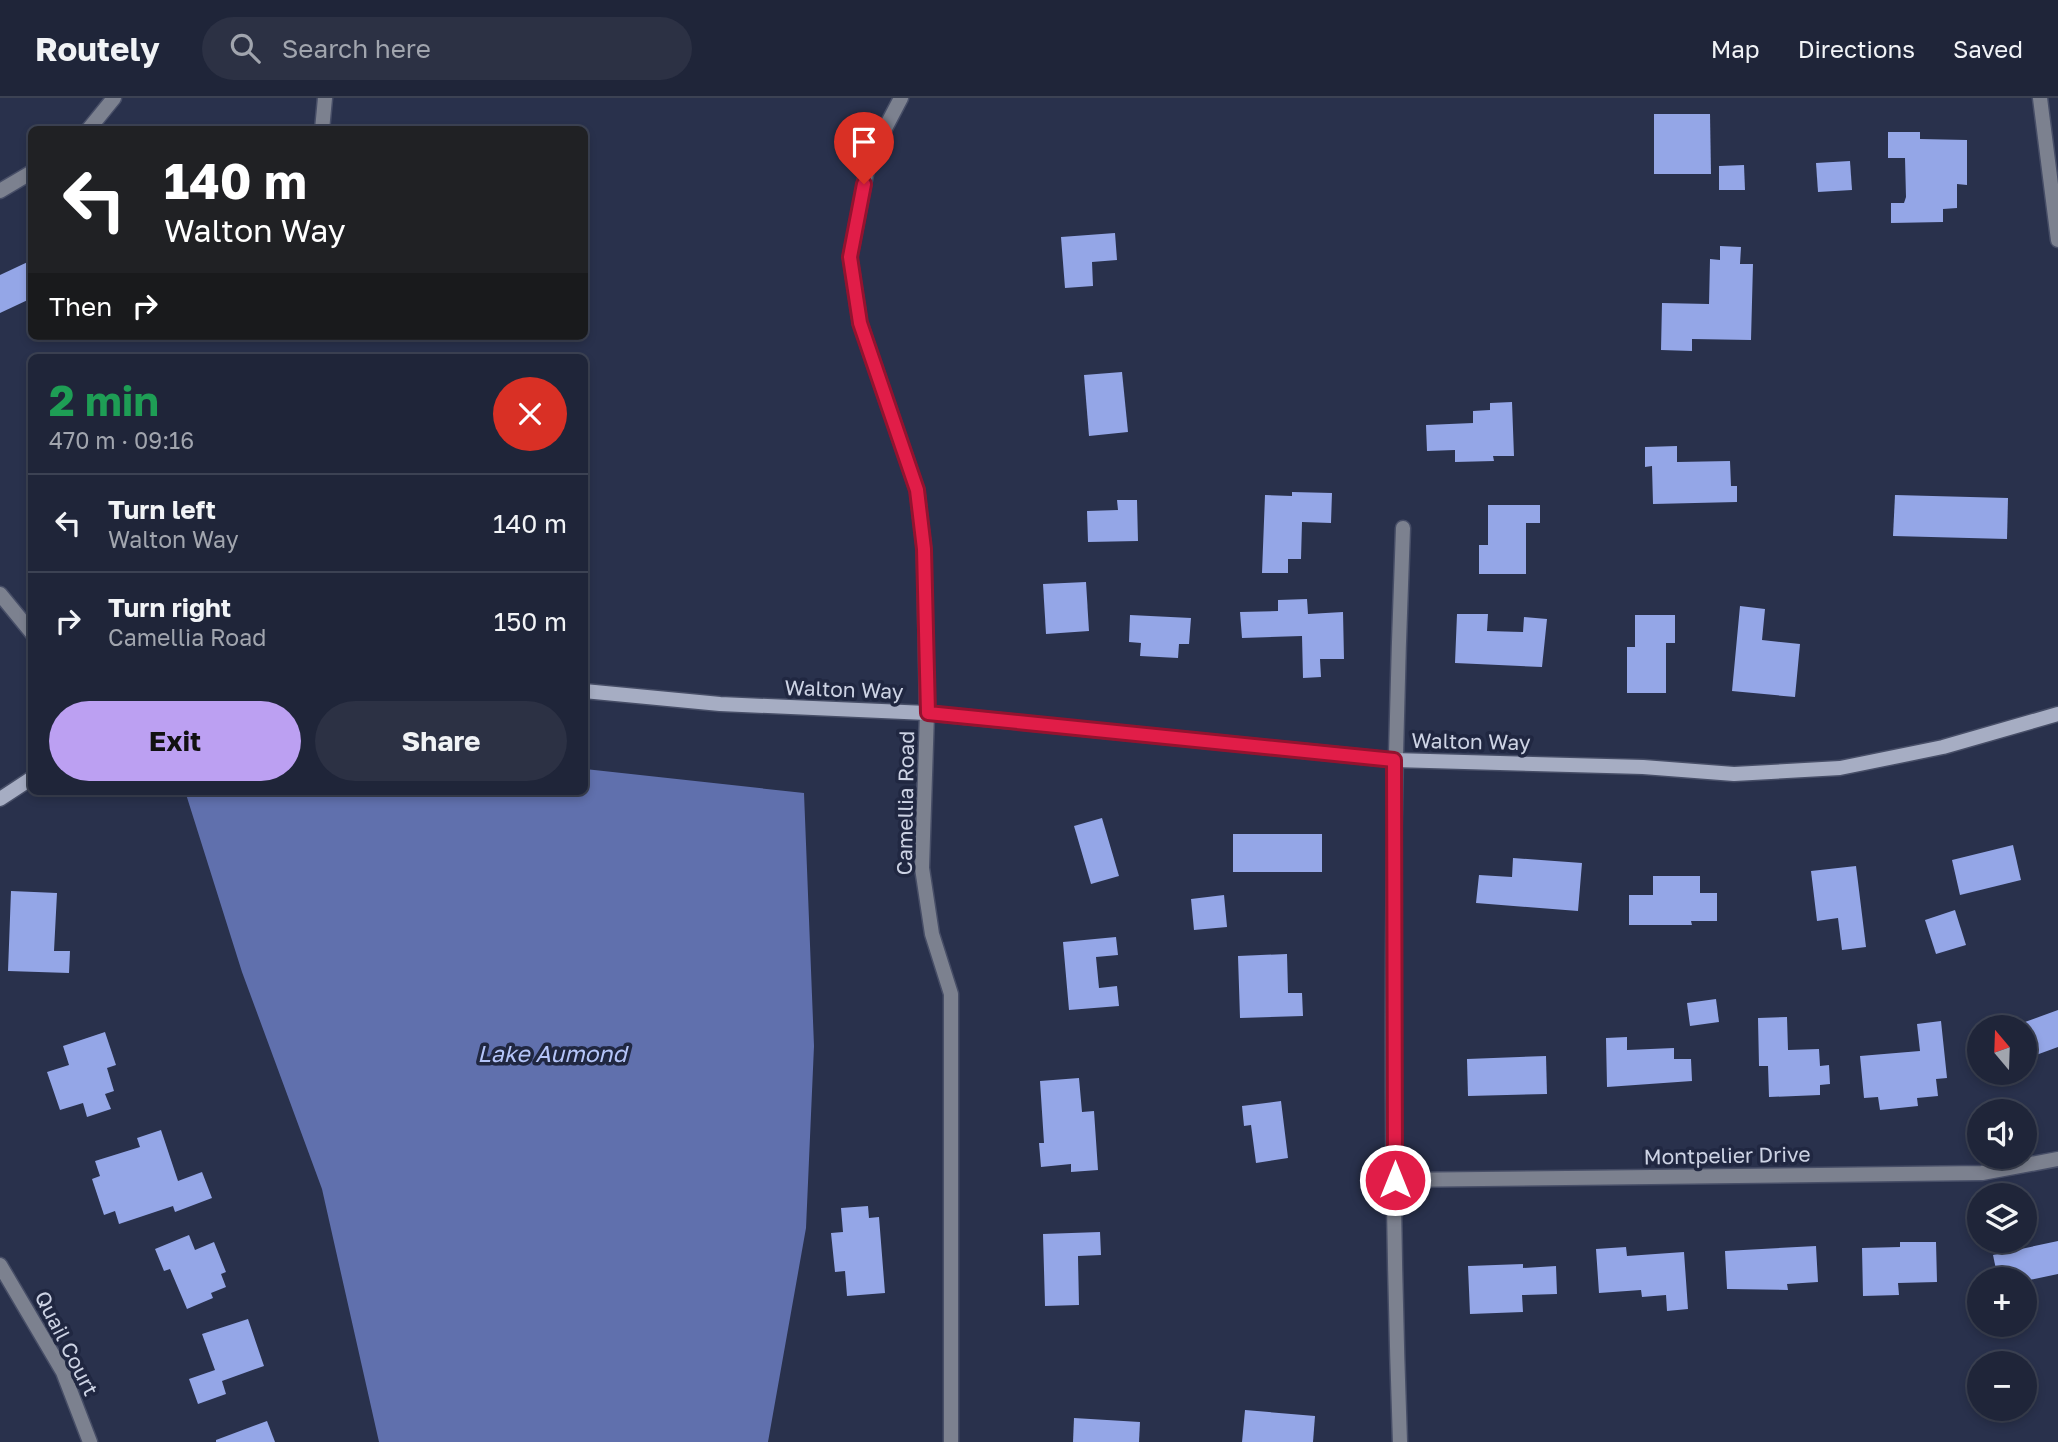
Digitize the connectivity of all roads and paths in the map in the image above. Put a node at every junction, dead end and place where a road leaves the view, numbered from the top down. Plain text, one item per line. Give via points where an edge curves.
1 (114, 98) edge
2 (325, 98) edge
3 (901, 98) edge
4 (2040, 98) edge
5 (91, 126) edge
6 (322, 126) edge
7 (28, 174) edge
8 (0, 191) edge
9 (2058, 240) edge
10 (1403, 528) dead end
11 (0, 594) edge
12 (28, 628) edge
13 (588, 691) edge
14 (928, 713) junction
15 (2058, 714) edge
16 (1394, 760) junction
17 (28, 781) edge
18 (0, 799) edge
19 (2058, 1158) edge
20 (1395, 1180) junction
21 (0, 1265) edge
22 (90, 1442) edge
23 (951, 1442) edge
24 (1400, 1442) edge

1 - 5 street
2 - 6 street
3 - 14 street, Camellia Road via 869,159 850,257 860,323 917,490 924,549
4 - 9 street
7 - 8 street
10 - 16 street
11 - 12 street
13 - 14 main road, Walton Way via 720,704
14 - 16 main road, Walton Way
14 - 23 street, Camellia Road via 922,868 932,934 951,994
15 - 16 main road, Walton Way via 1943,747 1840,768 1734,774
16 - 20 street
17 - 18 main road
19 - 20 street, Montpelier Drive via 1982,1173
20 - 24 street
21 - 22 street, Quail Court via 63,1372

